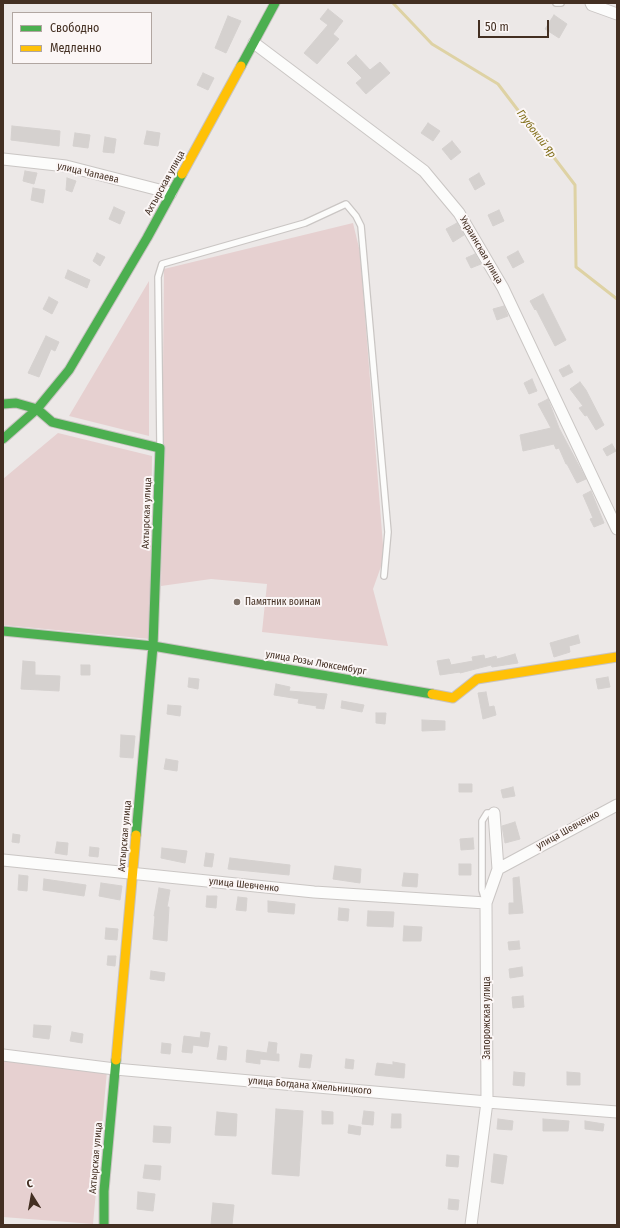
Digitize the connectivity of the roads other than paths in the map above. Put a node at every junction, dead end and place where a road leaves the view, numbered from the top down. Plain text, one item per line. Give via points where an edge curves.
1 (275, 3) edge
2 (556, 3) edge
3 (560, 3) edge
4 (591, 3) edge
5 (617, 14) edge
6 (254, 43) junction
7 (3, 159) edge
8 (171, 193) junction
9 (3, 404) edge
10 (38, 409) junction
11 (3, 439) edge
12 (160, 448) junction
13 (617, 529) edge
14 (384, 576) dead end
15 (3, 631) edge
16 (153, 646) junction
17 (617, 657) edge
18 (617, 805) edge
19 (494, 812) joint
20 (3, 860) edge
21 (498, 869) junction
22 (132, 874) junction
23 (486, 903) junction
24 (3, 1055) edge
25 (115, 1069) junction
26 (487, 1102) junction
27 (617, 1112) edge
28 (104, 1225) edge
29 (471, 1225) edge

1 - 6 main road, Ахтырская улица
2 - 3 lane
4 - 5 street
6 - 8 main road, Ахтырская улица
6 - 13 street, Украинская улица via 424,170 459,213 503,288
7 - 8 street, улица Чапаева via 66,166
8 - 10 main road, Ахтырская улица via 69,370
9 - 10 main road via 16,402
10 - 11 main road, Ахтырская улица
10 - 12 main road via 52,422
12 - 14 lane via 158,277 162,264 305,223 346,204 361,226 388,532
12 - 16 main road, Ахтырская улица
15 - 16 main road, улица Розы Люксембург
16 - 17 main road, улица Розы Люксембург via 454,698 477,679
16 - 22 main road, Ахтырская улица
18 - 21 street, улица Шевченко
19 - 21 street, Запорожская улица
19 - 23 lane via 487,813 482,821 482,890
20 - 22 street, улица Шевченко
21 - 23 street, Запорожская улица
22 - 23 street, улица Шевченко via 314,892
22 - 25 main road, Ахтырская улица
23 - 26 street, Запорожская улица
24 - 25 street, улица Богдана Хмельницкого
25 - 26 street, улица Богдана Хмельницкого
25 - 28 main road, Ахтырская улица via 104,1191
26 - 27 street, улица Богдана Хмельницкого
26 - 29 street, Запорожская улица

